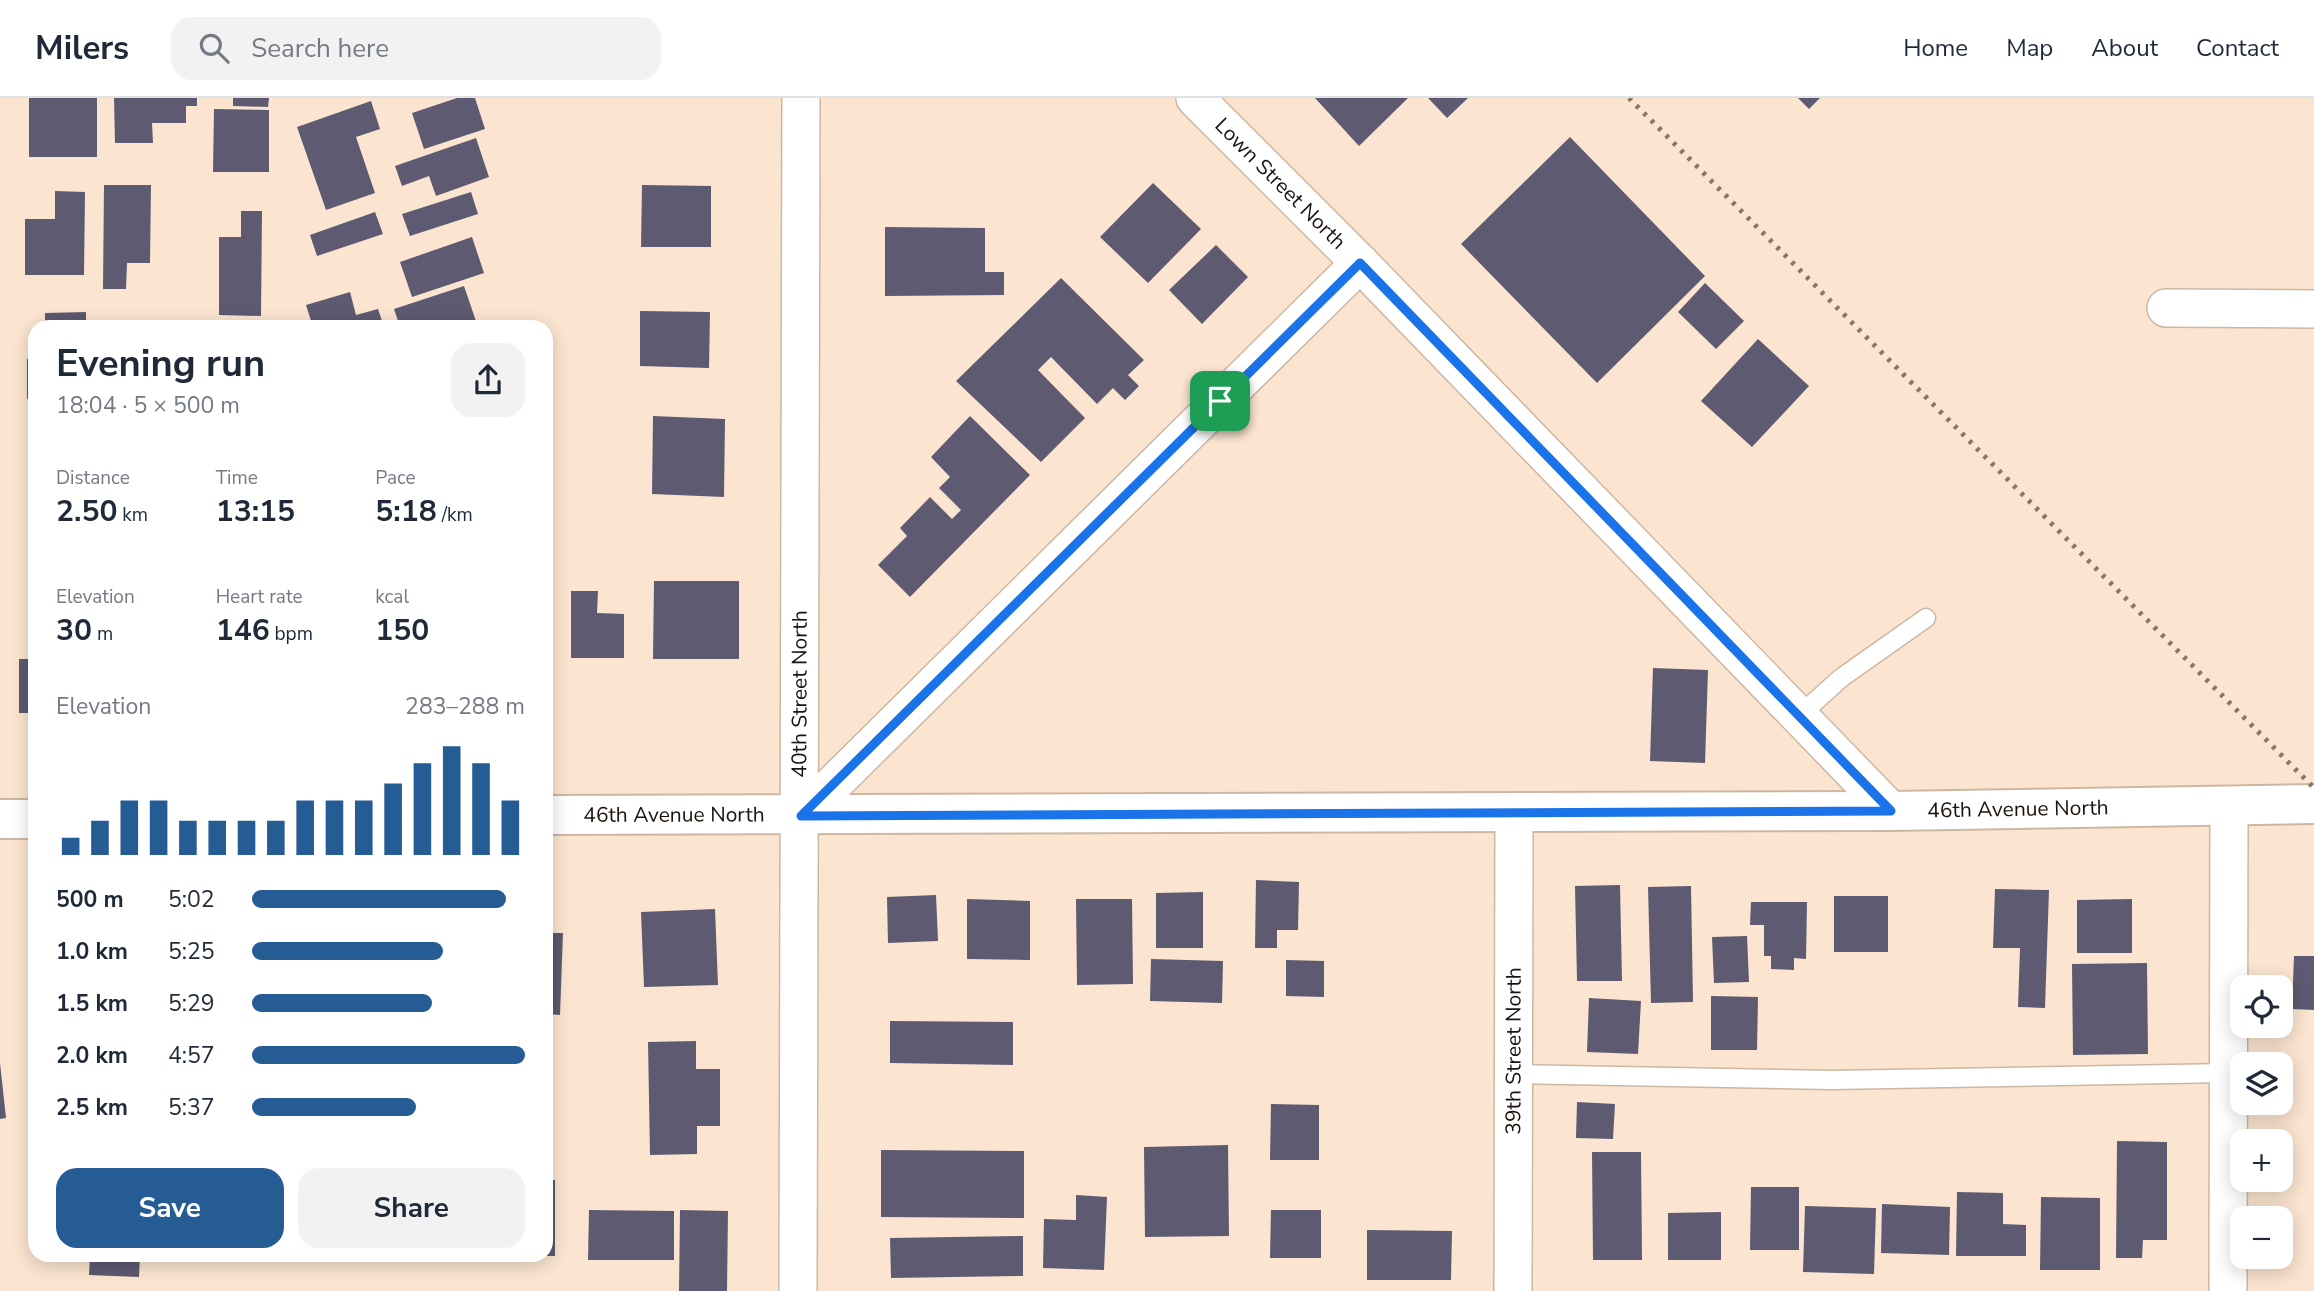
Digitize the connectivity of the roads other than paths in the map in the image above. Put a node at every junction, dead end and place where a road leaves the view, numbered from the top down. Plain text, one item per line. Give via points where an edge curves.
1 (800, 98) edge
2 (1195, 98) edge
3 (1360, 263) junction
4 (2166, 308) dead end
5 (2314, 309) edge
6 (1926, 618) dead end
7 (1799, 716) junction
8 (2314, 804) edge
9 (2229, 807) junction
10 (1514, 811) junction
11 (1891, 811) junction
12 (553, 815) edge
13 (801, 816) junction
14 (0, 819) edge
15 (28, 819) edge
16 (1514, 1073) junction
17 (2228, 1073) junction
18 (798, 1291) edge
19 (1513, 1291) edge
20 (2228, 1291) edge

1 - 13 street, 40th Street North
2 - 3 street, Lown Street North
3 - 7 street, Lown Street North
3 - 13 street
4 - 5 street
6 - 7 lane via 1840,678
7 - 11 street, Lown Street North
8 - 9 street, 46th Avenue North
9 - 11 street, 46th Avenue North
9 - 17 street
10 - 11 street, 46th Avenue North
10 - 13 street, 46th Avenue North
10 - 16 street, 39th Street North
12 - 13 street, 46th Avenue North
13 - 18 street, 40th Street North
14 - 15 street
16 - 17 lane via 1832,1080
16 - 19 street, 39th Street North
17 - 20 street

